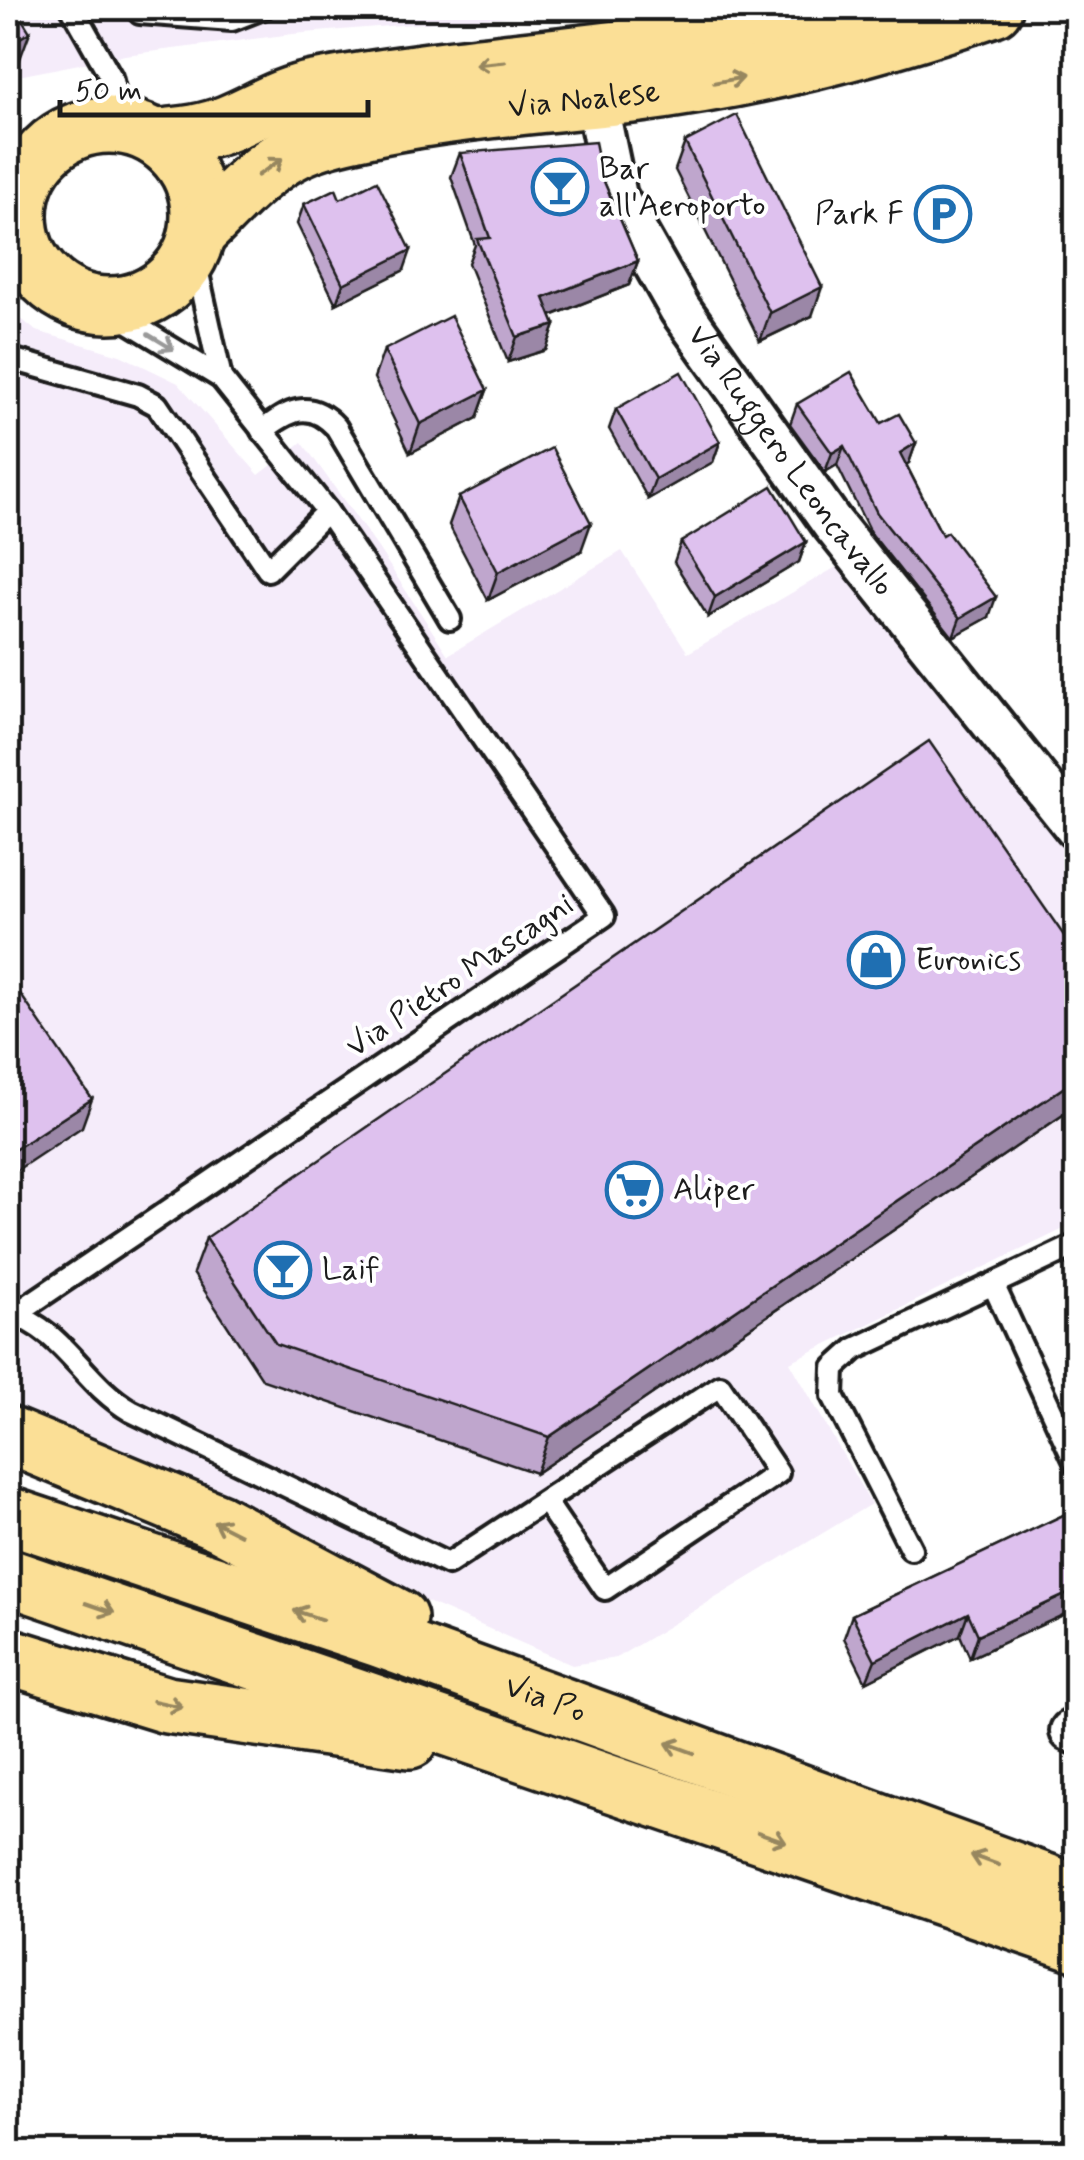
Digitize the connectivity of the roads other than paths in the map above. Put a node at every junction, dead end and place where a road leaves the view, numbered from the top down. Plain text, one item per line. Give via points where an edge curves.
1 (72, 8) edge
2 (136, 8) edge
3 (264, 8) edge
4 (840, 8) edge
5 (994, 8) edge
6 (635, 47) edge
7 (133, 131) junction
8 (25, 161) edge
9 (196, 242) junction
10 (28, 274) edge
11 (102, 305) junction
12 (8, 358) edge
13 (221, 378) junction
14 (262, 431) junction
15 (327, 511) junction
16 (450, 620) dead end
17 (1076, 828) edge
18 (1076, 1245) edge
19 (993, 1284) junction
20 (10, 1315) edge
21 (8, 1436) edge
22 (1076, 1464) edge
23 (545, 1500) junction
24 (8, 1515) edge
25 (911, 1549) dead end
26 (8, 1577) edge
27 (8, 1656) edge
28 (561, 1704) junction
29 (546, 1760) junction
30 (1076, 1893) edge
31 (1076, 1944) edge

1 - 7 lane
2 - 3 lane via 232,20
4 - 6 main road, Via Noalese
6 -> 5 main road, Via Noalese via 758,75 858,52
6 -> 7 main road, Via Noalese via 314,89 208,130
9 -> 6 main road, Via Noalese via 264,170 320,141 418,119
6 - 17 street, Via Ruggero Leoncavallo via 616,196 680,309 832,523
7 - 8 main road via 86,128
7 - 9 main road via 176,155 192,178 199,205
8 - 10 main road via 19,206
9 - 11 main road via 166,287 146,298
9 - 13 lane, Via Pietro Mascagni
10 - 11 main road via 73,299
11 -> 13 lane, Via Pietro Mascagni
12 - 15 lane via 158,405 268,570
13 - 14 lane, Via Pietro Mascagni
14 - 15 lane, Via Pietro Mascagni
14 - 16 lane via 285,414 324,414
15 - 20 lane, Via Pietro Mascagni via 604,916
18 - 19 lane
19 - 22 lane
19 - 25 lane via 855,1349 834,1368 833,1396
20 - 23 lane via 52,1335 112,1400 131,1411 448,1564
28 -> 21 main road via 218,1522
23 - 23 lane via 720,1386 778,1473 606,1589
28 -> 24 main road, Via Po
26 -> 29 main road, Via Po
27 -> 29 main road via 167,1705
30 -> 28 main road, Via Po
29 -> 31 main road, Via Po

